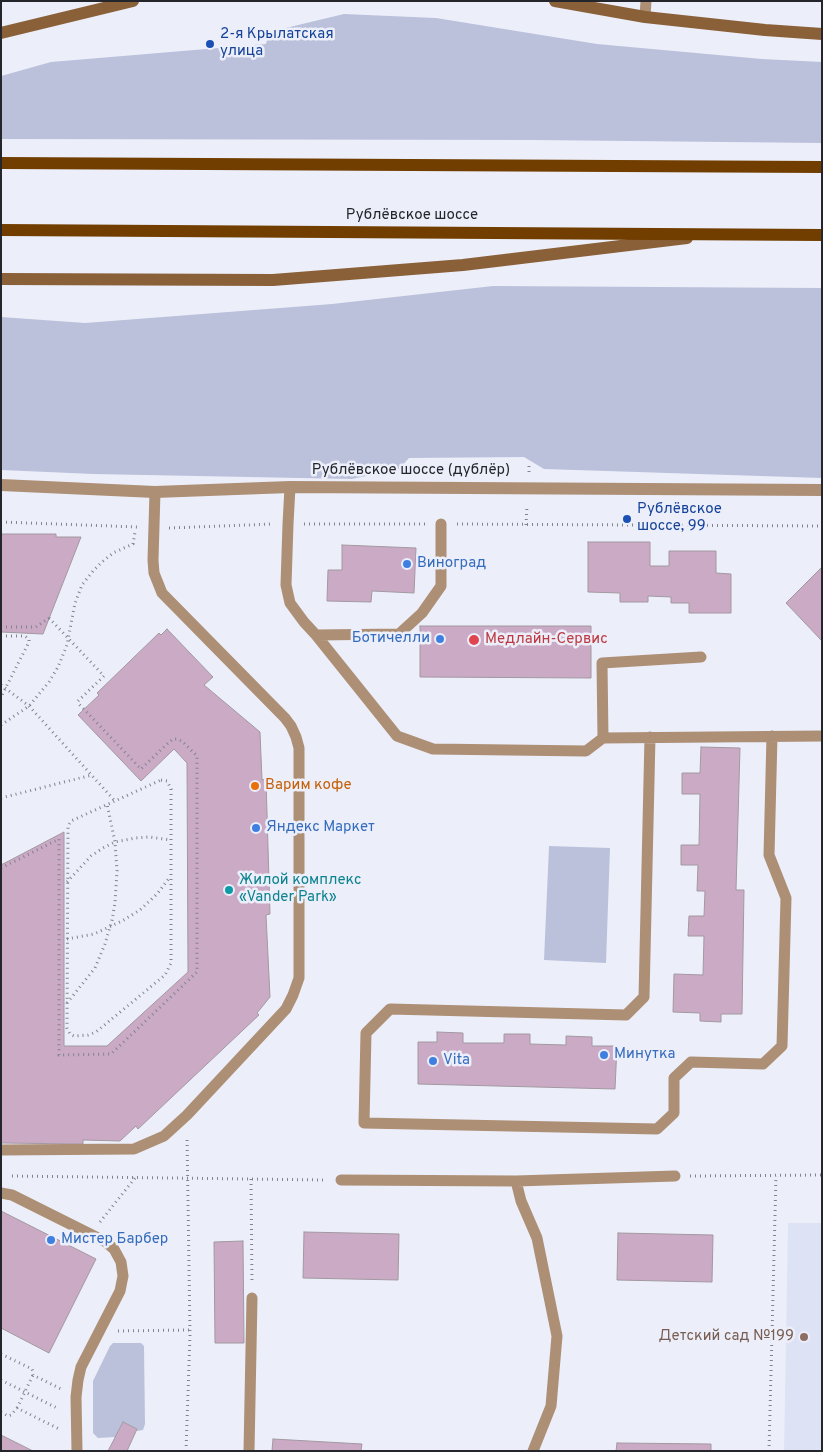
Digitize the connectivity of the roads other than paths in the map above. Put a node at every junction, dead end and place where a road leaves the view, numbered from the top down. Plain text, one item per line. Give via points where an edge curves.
1 (133, 1) edge
2 (555, 1) edge
3 (646, 1) edge
4 (645, 17) junction
5 (1, 32) edge
6 (822, 34) edge
7 (1, 163) edge
8 (822, 167) edge
9 (1, 230) edge
10 (722, 234) junction
11 (822, 235) edge
12 (1, 279) edge
13 (1, 484) edge
14 (290, 487) junction
15 (822, 490) edge
16 (155, 492) junction
17 (441, 524) road end
18 (316, 635) junction
19 (701, 657) dead end
20 (772, 736) junction
21 (822, 736) edge
22 (650, 737) junction
23 (603, 738) junction
24 (1, 1150) edge
25 (675, 1176) road end
26 (341, 1180) road end
27 (516, 1181) junction
28 (1, 1193) edge
29 (252, 1298) road end
30 (77, 1451) edge
31 (249, 1451) edge
32 (532, 1451) edge

1 - 5 main road
2 - 4 main road
3 - 4 lane
4 - 6 main road
7 - 8 main road
9 - 10 main road, Рублёвское шоссе
10 - 11 main road, Рублёвское шоссе
10 - 12 main road via 463,265 273,280
13 - 16 street, Рублёвское шоссе (дублёр)
14 - 15 street, Рублёвское шоссе (дублёр)
14 - 16 street, Рублёвское шоссе (дублёр)
14 - 18 lane via 286,584 290,603
16 - 24 lane via 153,560 154,573 162,592 284,718 296,737 299,748 299,978 286,1008 164,1136 134,1149
17 - 18 lane via 440,586 422,613 398,634
18 - 23 lane via 397,736 433,749 586,751
19 - 23 lane via 602,663
20 - 21 lane
20 - 22 lane
20 - 22 lane via 769,855 786,898 782,1046 776,1052 763,1064 691,1062 674,1078 674,1113 657,1129 364,1123 366,1033 390,1009 626,1014 644,997
22 - 23 lane
25 - 27 lane
26 - 27 lane
27 - 32 lane via 536,1238 557,1336 551,1406
28 - 30 lane via 12,1195 91,1234 111,1245 118,1255 122,1269 120,1291 81,1367 78,1380
29 - 31 lane

